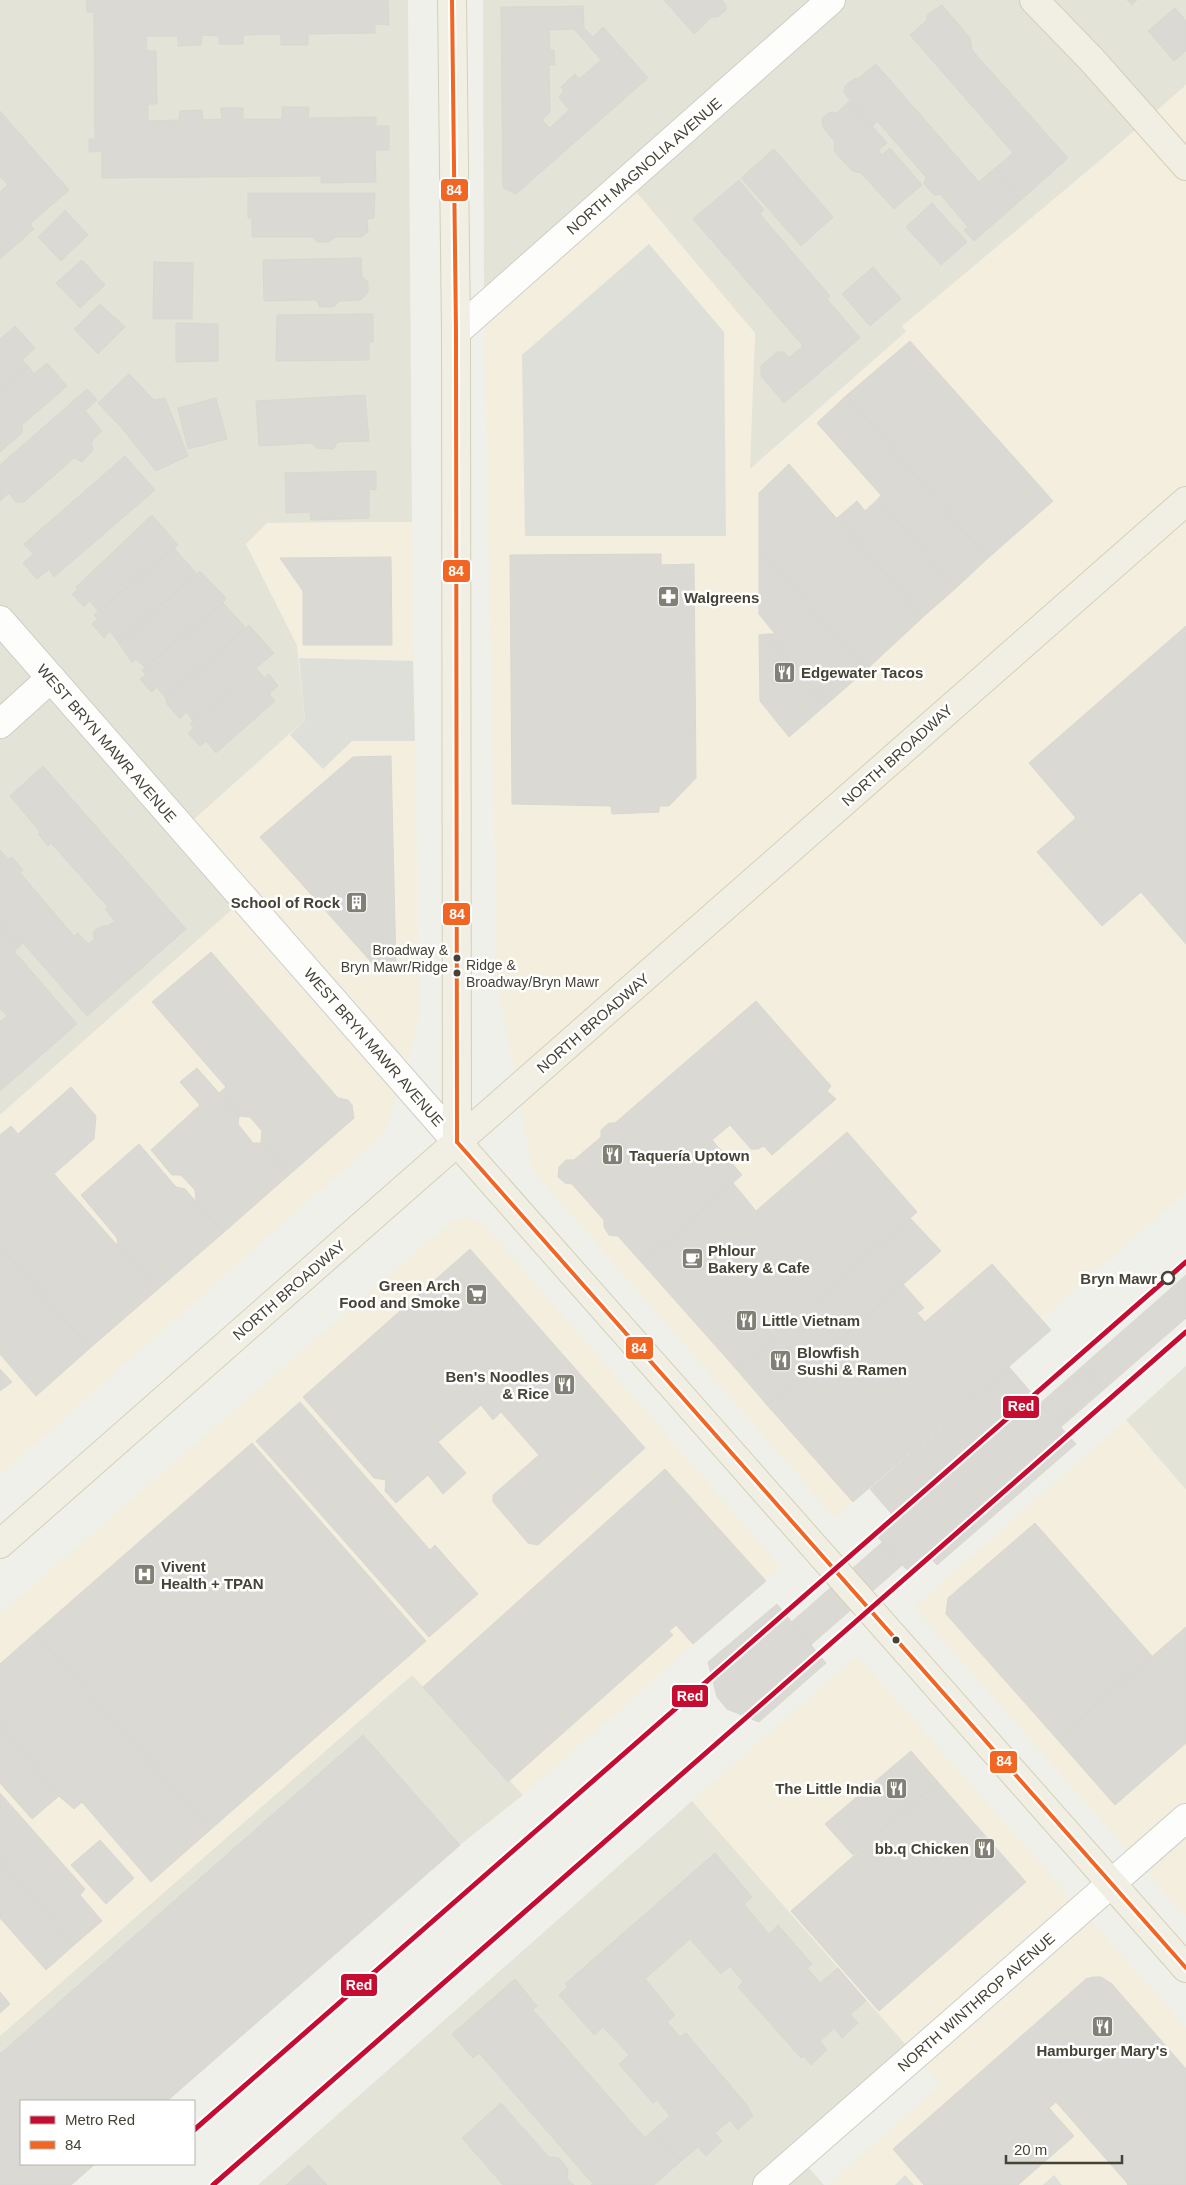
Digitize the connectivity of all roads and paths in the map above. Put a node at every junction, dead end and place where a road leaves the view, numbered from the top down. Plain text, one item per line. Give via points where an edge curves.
1 (452, 0) edge
2 (831, 0) edge
3 (1034, 0) edge
4 (1186, 166) edge
5 (456, 332) junction
6 (1186, 500) edge
7 (0, 620) edge
8 (51, 678) junction
9 (0, 724) edge
10 (457, 1142) junction
11 (0, 1544) edge
12 (1186, 1818) edge
13 (1112, 1884) junction
14 (1186, 1968) edge
15 (767, 2185) edge

1 - 5 main road
2 - 5 street, NORTH MAGNOLIA AVENUE
3 - 4 main road
5 - 10 main road
6 - 10 main road, NORTH BROADWAY
7 - 8 street, WEST BRYN MAWR AVENUE
8 - 9 street
8 - 10 street, WEST BRYN MAWR AVENUE
10 - 11 main road, NORTH BROADWAY
10 - 13 main road, WEST BRYN MAWR AVENUE
12 - 13 street, NORTH WINTHROP AVENUE
13 - 14 main road, WEST BRYN MAWR AVENUE
13 - 15 street, NORTH WINTHROP AVENUE

